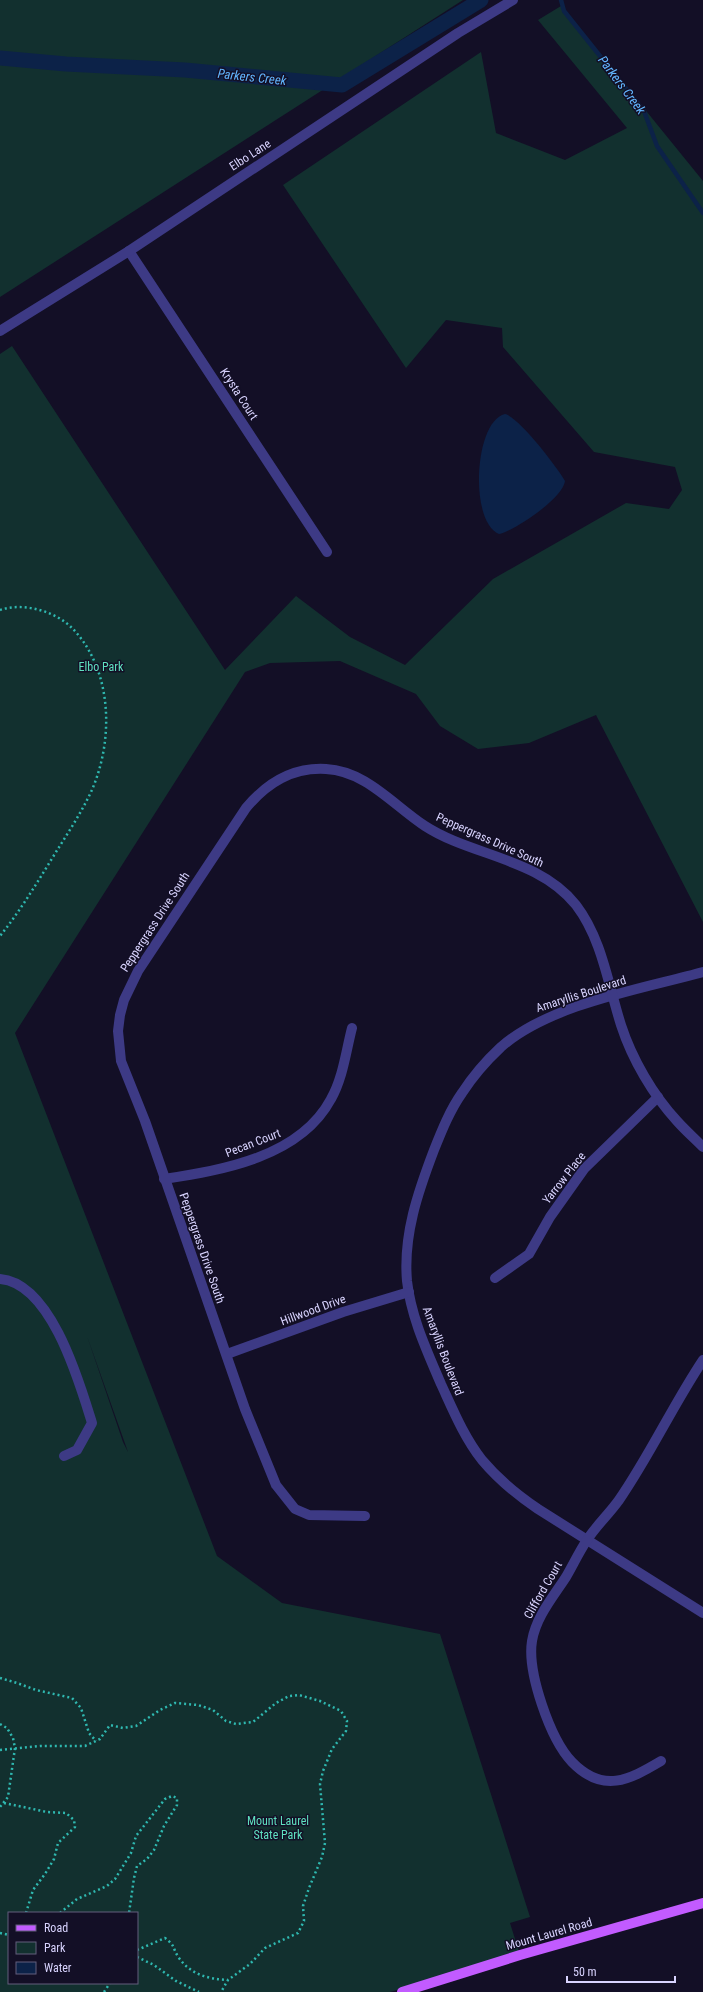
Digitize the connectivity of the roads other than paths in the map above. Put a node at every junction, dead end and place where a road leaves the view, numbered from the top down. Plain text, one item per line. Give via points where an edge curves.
1 (513, 0) edge
2 (129, 251) junction
3 (0, 331) edge
4 (327, 552) dead end
5 (703, 972) edge
6 (613, 997) junction
7 (352, 1028) dead end
8 (658, 1097) junction
9 (703, 1147) edge
10 (164, 1179) junction
11 (495, 1278) dead end
12 (0, 1279) edge
13 (409, 1292) junction
14 (227, 1354) junction
15 (703, 1360) edge
16 (64, 1456) dead end
17 (365, 1516) dead end
18 (587, 1540) junction
19 (703, 1613) edge
20 (661, 1761) dead end
21 (703, 1903) edge
22 (402, 1992) edge

1 - 2 street, Elbo Lane via 452,37
2 - 3 street, Elbo Lane
2 - 4 street, Krysta Court
5 - 6 street, Amaryllis Boulevard
6 - 8 street, Peppergrass Drive South via 628,1044
6 - 10 street, Peppergrass Drive South via 588,924 575,903 552,884 524,868 439,834 357,777 342,772 311,769 281,777 268,785 246,808 138,970 120,1015 121,1060
6 - 13 street, Amaryllis Boulevard via 578,1006 537,1022 502,1047 473,1077 461,1094 442,1131 413,1213 406,1258
7 - 10 street, Pecan Court via 337,1086 331,1099 323,1112 302,1134 277,1149 219,1170
8 - 9 street, Peppergrass Drive South
8 - 11 street, Yarrow Place via 584,1169 550,1217 529,1254
10 - 14 street, Peppergrass Drive South
12 - 16 street via 11,1280 34,1298 51,1317 73,1366 92,1423 77,1450
13 - 14 street, Hillwood Drive via 343,1312
13 - 18 street, Amaryllis Boulevard via 428,1354 466,1437 481,1458 516,1494
14 - 17 street, Peppergrass Drive South via 245,1409 270,1471 285,1498 309,1516
15 - 18 street, Clifford Court via 634,1476
18 - 19 street, Amaryllis Boulevard
18 - 20 street, Clifford Court via 547,1605 533,1639 531,1664 541,1698 564,1753 580,1770 590,1776 620,1781 634,1777
21 - 22 main road, Mount Laurel Road via 520,1955

